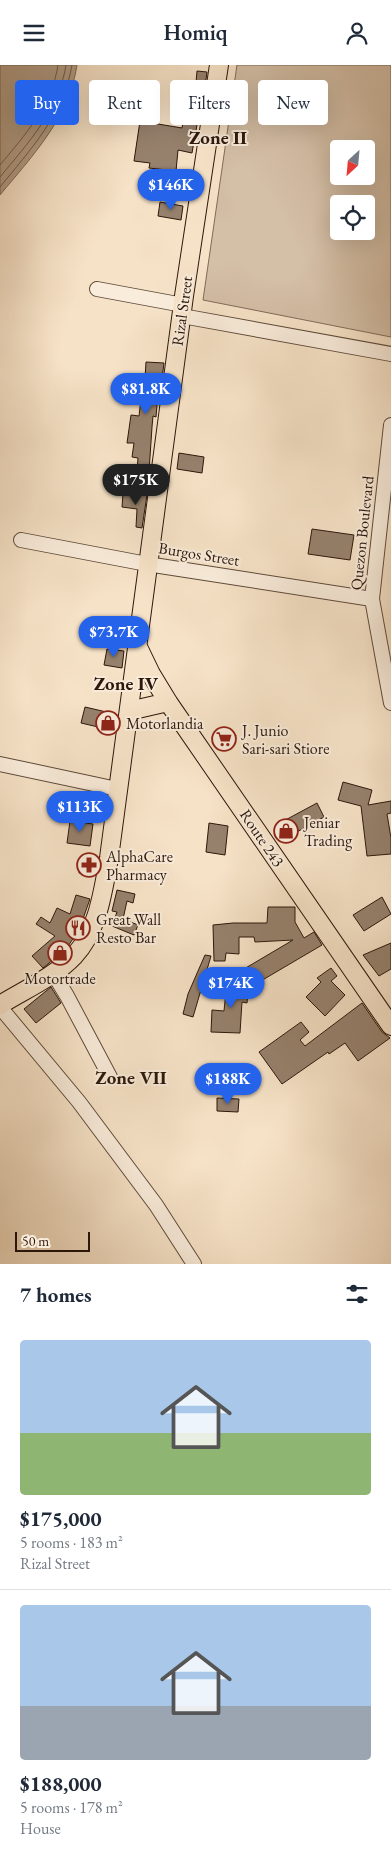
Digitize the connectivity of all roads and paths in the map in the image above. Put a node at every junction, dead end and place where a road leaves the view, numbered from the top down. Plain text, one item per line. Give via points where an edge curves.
1 (219, 65) edge
2 (97, 289) dead end
3 (182, 310) junction
4 (391, 354) edge
5 (391, 425) edge
6 (21, 540) dead end
7 (147, 564) junction
8 (372, 599) junction
9 (138, 647) junction
10 (168, 702) junction
11 (391, 703) edge
12 (129, 711) junction
13 (0, 764) edge
14 (118, 789) junction
15 (53, 973) junction
16 (1, 1003) edge
17 (391, 1026) edge
18 (110, 1077) dead end
19 (194, 1264) edge

1 - 3 main road, Rizal Street
2 - 3 street
3 - 4 street
3 - 7 main road, Rizal Street
5 - 8 street, Quezon Boulevard
6 - 7 street, Burgos Street
7 - 8 street, Burgos Street
7 - 9 main road, Rizal Street
8 - 11 street, Quezon Boulevard
9 - 10 main road, Route 243
9 - 12 main road, Rizal Street
10 - 12 main road
10 - 17 main road, Route 243
12 - 14 main road, Rizal Street
13 - 14 street
14 - 15 main road, Rizal Street via 98,911 86,939 74,955
15 - 16 main road, Rizal Street
15 - 18 street
16 - 19 street via 156,1205

